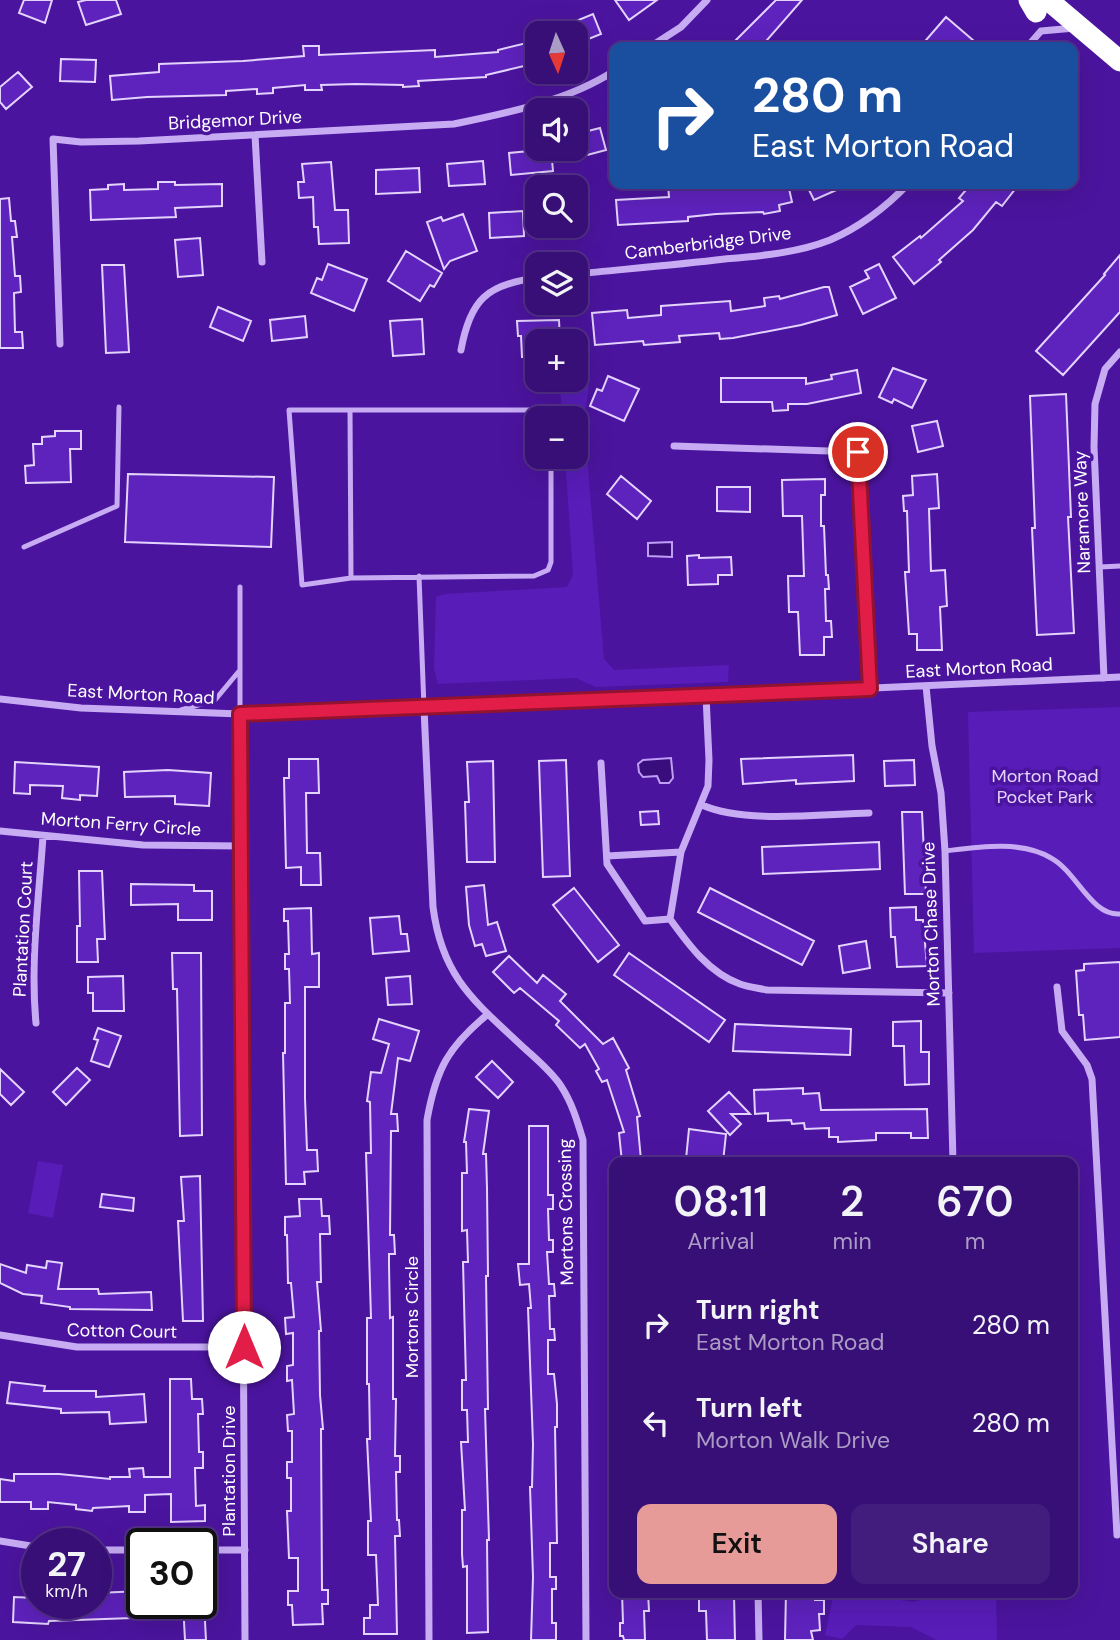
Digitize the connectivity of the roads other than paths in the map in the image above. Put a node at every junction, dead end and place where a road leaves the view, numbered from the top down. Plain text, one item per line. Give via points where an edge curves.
1 (703, 2) edge
2 (1038, 11) edge
3 (1082, 29) junction
4 (658, 42) edge
5 (1029, 42) edge
6 (1120, 61) edge
7 (609, 74) edge
8 (255, 135) junction
9 (903, 189) edge
10 (262, 262) dead end
11 (588, 273) edge
12 (525, 279) edge
13 (60, 344) dead end
14 (461, 350) dead end
15 (1120, 352) edge
16 (120, 407) dead end
17 (349, 410) junction
18 (525, 410) edge
19 (674, 446) dead end
20 (551, 469) edge
21 (24, 547) dead end
22 (1120, 566) edge
23 (1100, 567) junction
24 (419, 576) junction
25 (351, 578) junction
26 (240, 587) dead end
27 (240, 669) junction
28 (1120, 677) edge
29 (1104, 678) junction
30 (926, 686) junction
31 (870, 689) junction
32 (706, 696) junction
33 (0, 699) edge
34 (424, 708) junction
35 (171, 713) junction
36 (240, 714) junction
37 (601, 763) dead end
38 (702, 804) junction
39 (869, 813) dead end
40 (0, 831) edge
41 (43, 836) junction
42 (241, 846) junction
43 (945, 851) junction
44 (681, 852) junction
45 (607, 856) junction
46 (1120, 914) edge
47 (670, 919) junction
48 (1057, 987) dead end
49 (948, 993) junction
50 (488, 1014) junction
51 (36, 1023) dead end
52 (953, 1157) edge
53 (0, 1335) edge
54 (244, 1347) junction
55 (1117, 1474) edge
56 (1117, 1535) dead end
57 (0, 1541) edge
58 (21, 1544) edge
59 (217, 1550) edge
60 (245, 1550) junction
61 (758, 1598) edge
62 (245, 1640) edge
63 (429, 1640) edge
64 (586, 1640) edge
65 (759, 1640) edge

1 - 4 street via 681,27
2 - 3 highway
2 - 3 street
2 - 5 street
3 - 6 highway
7 - 8 street, Bridgemor Drive via 505,114 454,124
8 - 10 street
8 - 13 street, Bridgemor Drive via 139,141 53,139
9 - 11 street, Camberbridge Drive via 862,223 804,248
12 - 14 street via 491,290 466,323
15 - 23 street, Naramore Way via 1105,369 1096,404
16 - 21 lane via 117,506
17 - 18 lane
17 - 25 lane
17 - 25 lane via 289,410 302,585
19 - 31 street via 858,452
20 - 24 lane via 548,570 534,576
22 - 23 lane
23 - 29 street, Naramore Way
24 - 25 lane
24 - 34 lane
26 - 27 lane
27 - 35 lane via 215,700
27 - 36 lane
28 - 29 street, East Morton Road
29 - 30 street, East Morton Road
30 - 31 street, East Morton Road
30 - 43 street, Morton Chase Drive
31 - 32 street, East Morton Road
32 - 34 street, East Morton Road
32 - 38 street via 709,760
33 - 35 street, East Morton Road
34 - 36 street, East Morton Road
34 - 50 street, Mortons Crossing via 436,929 455,976
35 - 36 street, East Morton Road
36 - 42 street, Plantation Drive
37 - 45 street
38 - 39 street via 743,816
38 - 44 street
40 - 41 street, Morton Ferry Circle
41 - 42 street, Morton Ferry Circle via 143,845
41 - 51 street, Plantation Court
42 - 54 street, Plantation Drive
43 - 46 lane via 1029,849 1051,857 1071,873 1102,910
43 - 49 street, Morton Chase Drive
44 - 45 street
44 - 47 street
45 - 47 street via 607,864 645,921
47 - 49 street via 706,963 740,984 767,990
48 - 55 street via 1062,1031 1092,1079
49 - 52 street, Morton Chase Drive
50 - 63 street, Mortons Circle via 464,1033 445,1060 427,1120
50 - 64 street, Mortons Crossing via 560,1084 575,1111 583,1140
53 - 54 street, Cotton Court via 77,1348
54 - 60 street, Plantation Drive
55 - 56 street
57 - 58 street
59 - 60 street
60 - 62 street, Plantation Drive
61 - 65 street

